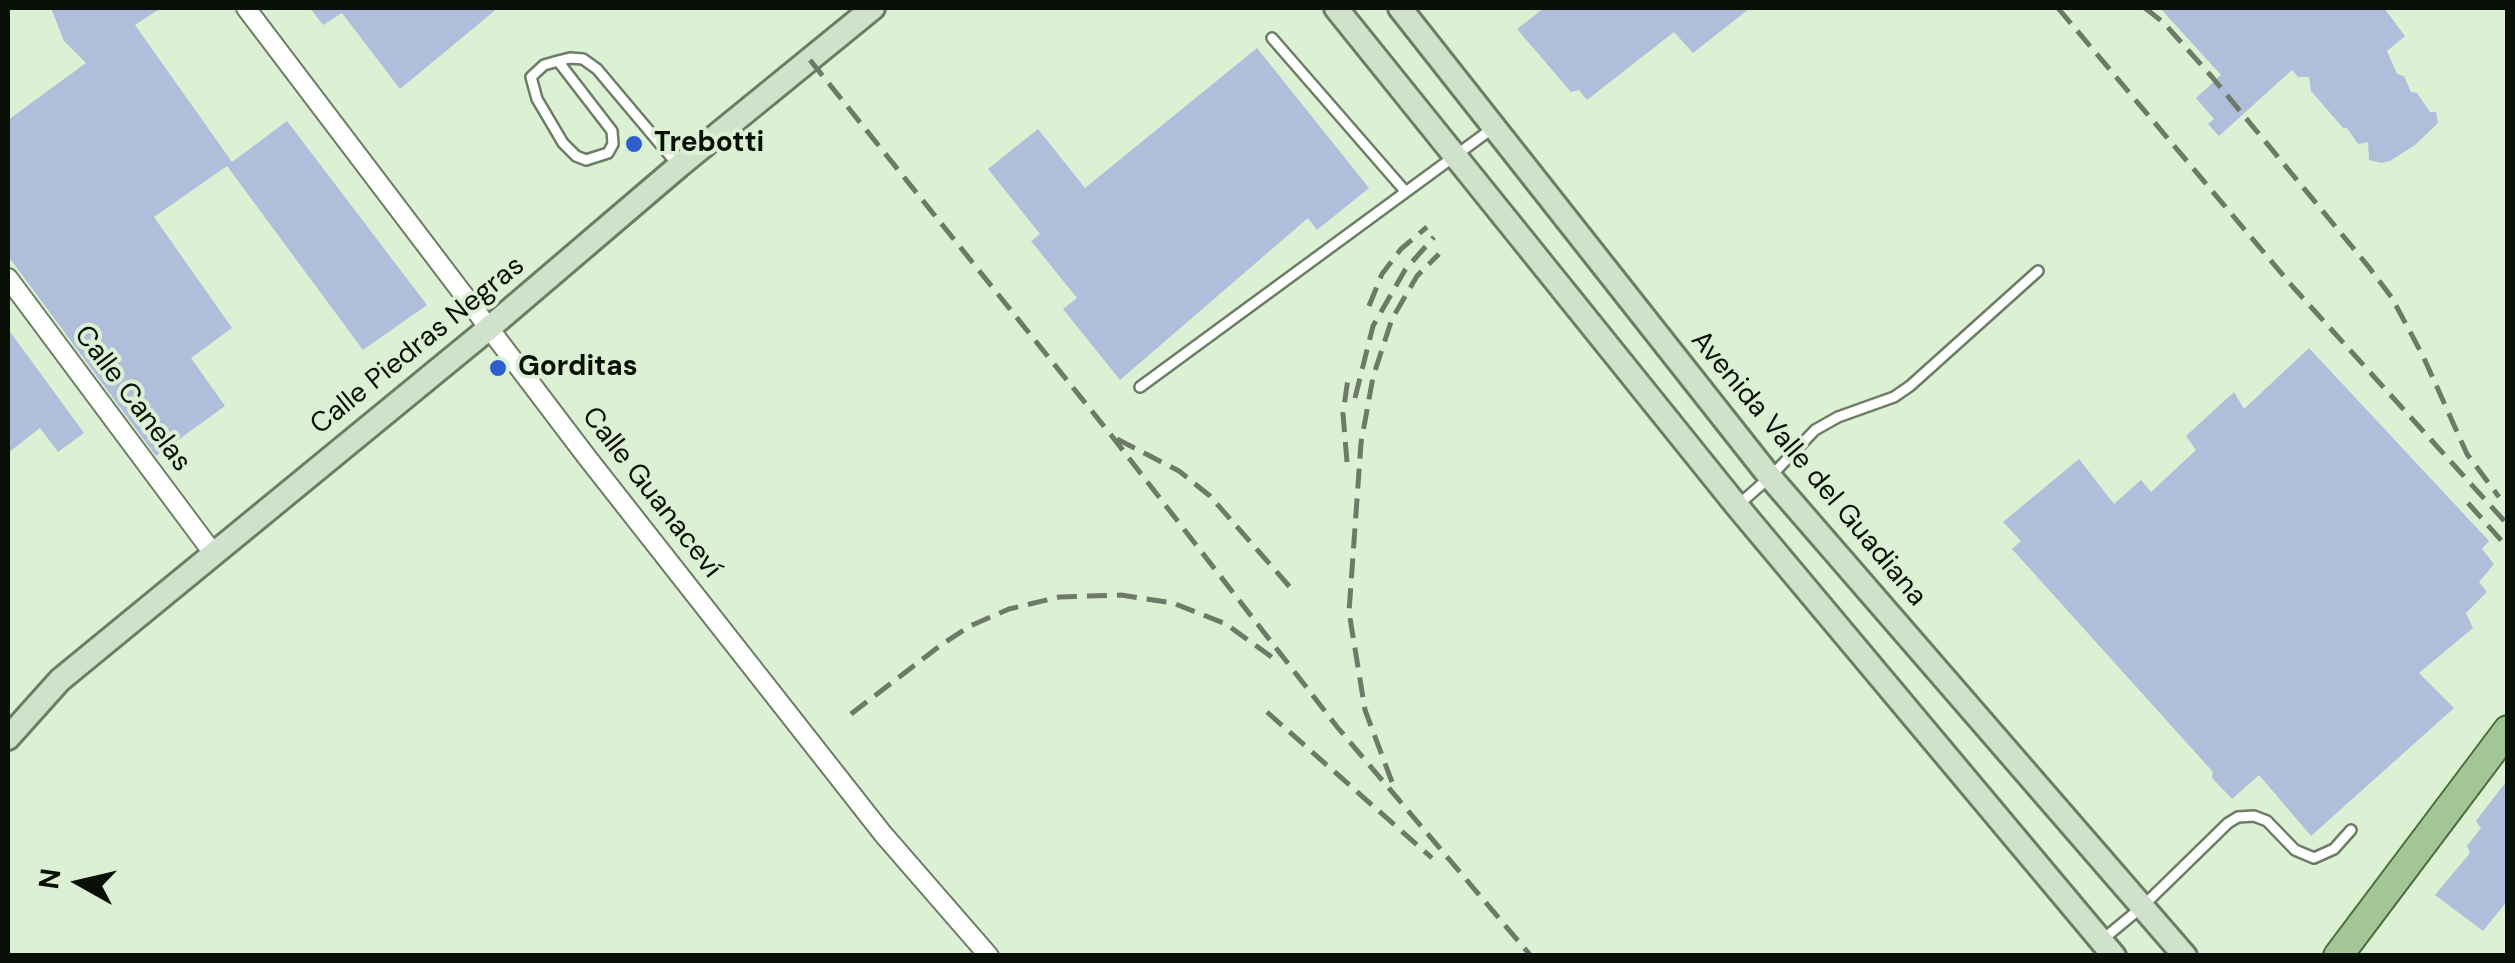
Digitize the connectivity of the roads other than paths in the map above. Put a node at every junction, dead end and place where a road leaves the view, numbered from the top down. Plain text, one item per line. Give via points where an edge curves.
1 (246, 8) edge
2 (873, 8) edge
3 (1336, 8) edge
4 (1400, 8) edge
5 (1272, 38) dead end
6 (558, 61) junction
7 (1496, 127) junction
8 (1454, 155) junction
9 (679, 166) junction
10 (1405, 191) junction
11 (2038, 271) dead end
12 (8, 278) edge
13 (488, 329) junction
14 (1140, 387) dead end
15 (1770, 478) junction
16 (1737, 506) junction
17 (213, 552) junction
18 (2508, 730) edge
19 (8, 738) edge
20 (2351, 830) dead end
21 (2142, 906) junction
22 (2108, 948) edge
23 (989, 956) edge
24 (2185, 956) edge
25 (2338, 956) edge

1 - 13 street, Calle Guanaceví
2 - 9 main road, Calle Piedras Negras
3 - 8 main road
4 - 7 main road, Avenida Valle del Guadiana
5 - 10 lane
6 - 6 lane via 531,77 537,99 576,156 586,160 608,152 612,131
6 - 9 lane via 584,60 597,69
7 - 8 lane
7 - 15 main road, Avenida Valle del Guadiana
8 - 10 lane
8 - 16 main road
9 - 13 main road, Calle Piedras Negras
10 - 14 lane
11 - 15 lane via 1910,386 1815,430
12 - 17 street, Calle Canelas
13 - 17 main road, Calle Piedras Negras
13 - 23 street, Calle Guanaceví via 884,834
15 - 16 lane
15 - 21 main road, Avenida Valle del Guadiana
16 - 22 main road
17 - 19 main road, Calle Piedras Negras via 60,680
18 - 25 main road
20 - 21 lane via 2314,858 2295,850 2267,821 2238,818
21 - 22 lane
21 - 24 main road, Avenida Valle del Guadiana

